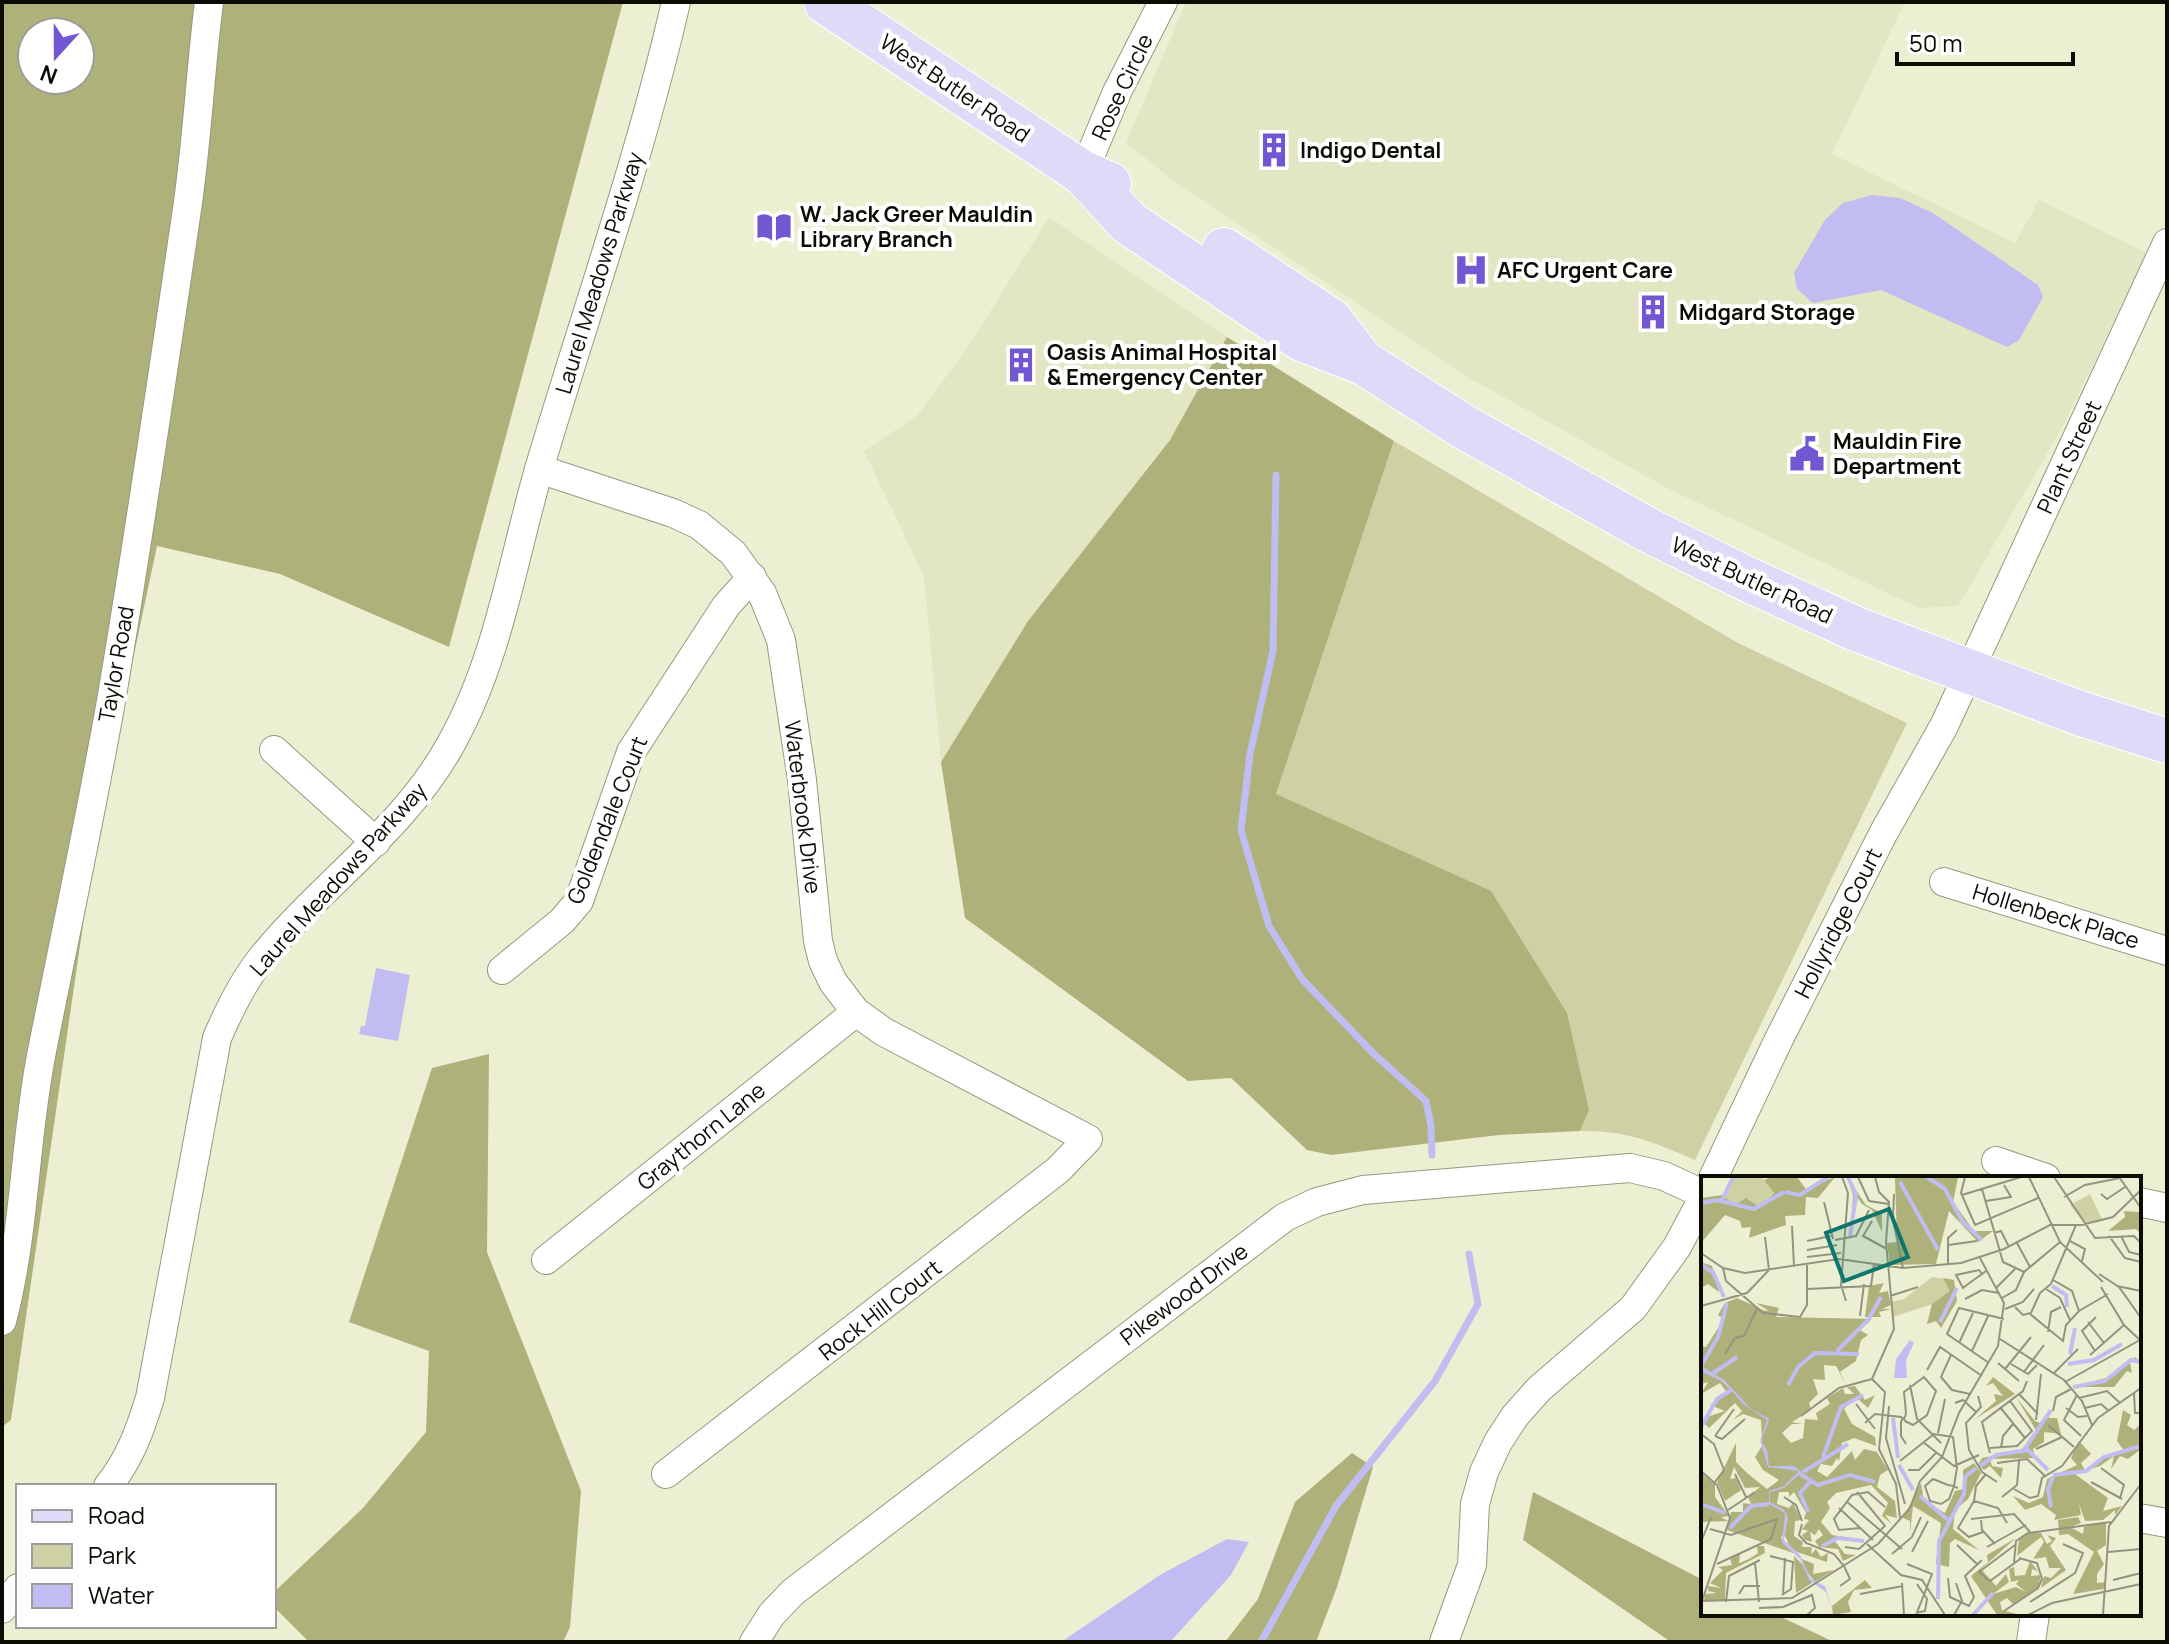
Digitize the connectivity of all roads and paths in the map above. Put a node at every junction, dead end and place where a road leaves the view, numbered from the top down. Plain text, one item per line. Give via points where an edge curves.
1 (209, 2) edge
2 (676, 2) edge
3 (826, 2) edge
4 (1163, 2) edge
5 (1083, 173) junction
6 (2167, 243) edge
7 (539, 469) junction
8 (752, 577) junction
9 (1970, 671) junction
10 (2167, 741) edge
11 (274, 750) dead end
12 (376, 842) junction
13 (1944, 882) dead end
14 (2167, 951) edge
15 (502, 970) dead end
16 (856, 1012) junction
17 (1088, 1139) joint
18 (1996, 1161) dead end
19 (1714, 1176) edge
20 (2040, 1176) edge
21 (1701, 1195) edge
22 (1701, 1200) edge
23 (2141, 1202) edge
24 (2167, 1208) edge
25 (546, 1260) dead end
26 (2, 1321) edge
27 (666, 1474) dead end
28 (110, 1484) edge
29 (2141, 1518) edge
30 (2167, 1523) edge
31 (16, 1591) edge
32 (2, 1609) edge
33 (2035, 1616) edge
34 (754, 1642) edge
35 (1444, 1642) edge
36 (2031, 1642) edge

1 - 26 street, Taylor Road via 187,211 132,570 39,1072 14,1274
2 - 7 street, Laurel Meadows Parkway via 641,138
3 - 5 main road, West Butler Road
4 - 5 street, Rose Circle
5 - 9 main road, West Butler Road via 1129,223 1302,339 1364,363 1650,531 1856,629
6 - 9 street, Plant Street
7 - 8 street, Waterbrook Drive via 699,525
7 - 12 street, Laurel Meadows Parkway via 499,620 465,716 416,797
8 - 15 street, Goldendale Court via 726,606 631,752 579,901
8 - 16 street, Waterbrook Drive via 781,640 818,941 833,982
9 - 10 main road, West Butler Road
9 - 19 street, Hollyridge Court
11 - 12 street
12 - 28 street, Laurel Meadows Parkway via 261,960 217,1038 150,1398 137,1439
13 - 14 street, Hollenbeck Place
16 - 17 street, Waterbrook Drive via 884,1032
16 - 25 street, Graythorn Lane
17 - 27 street, Rock Hill Court via 1058,1170
18 - 20 street
21 - 34 street, Pikewood Drive via 1664,1176 1630,1168 1363,1190 1285,1217 793,1592
22 - 35 street via 1677,1247 1633,1308 1539,1389 1498,1442 1475,1504 1472,1565
23 - 24 street
29 - 30 street
31 - 32 street
33 - 36 street

